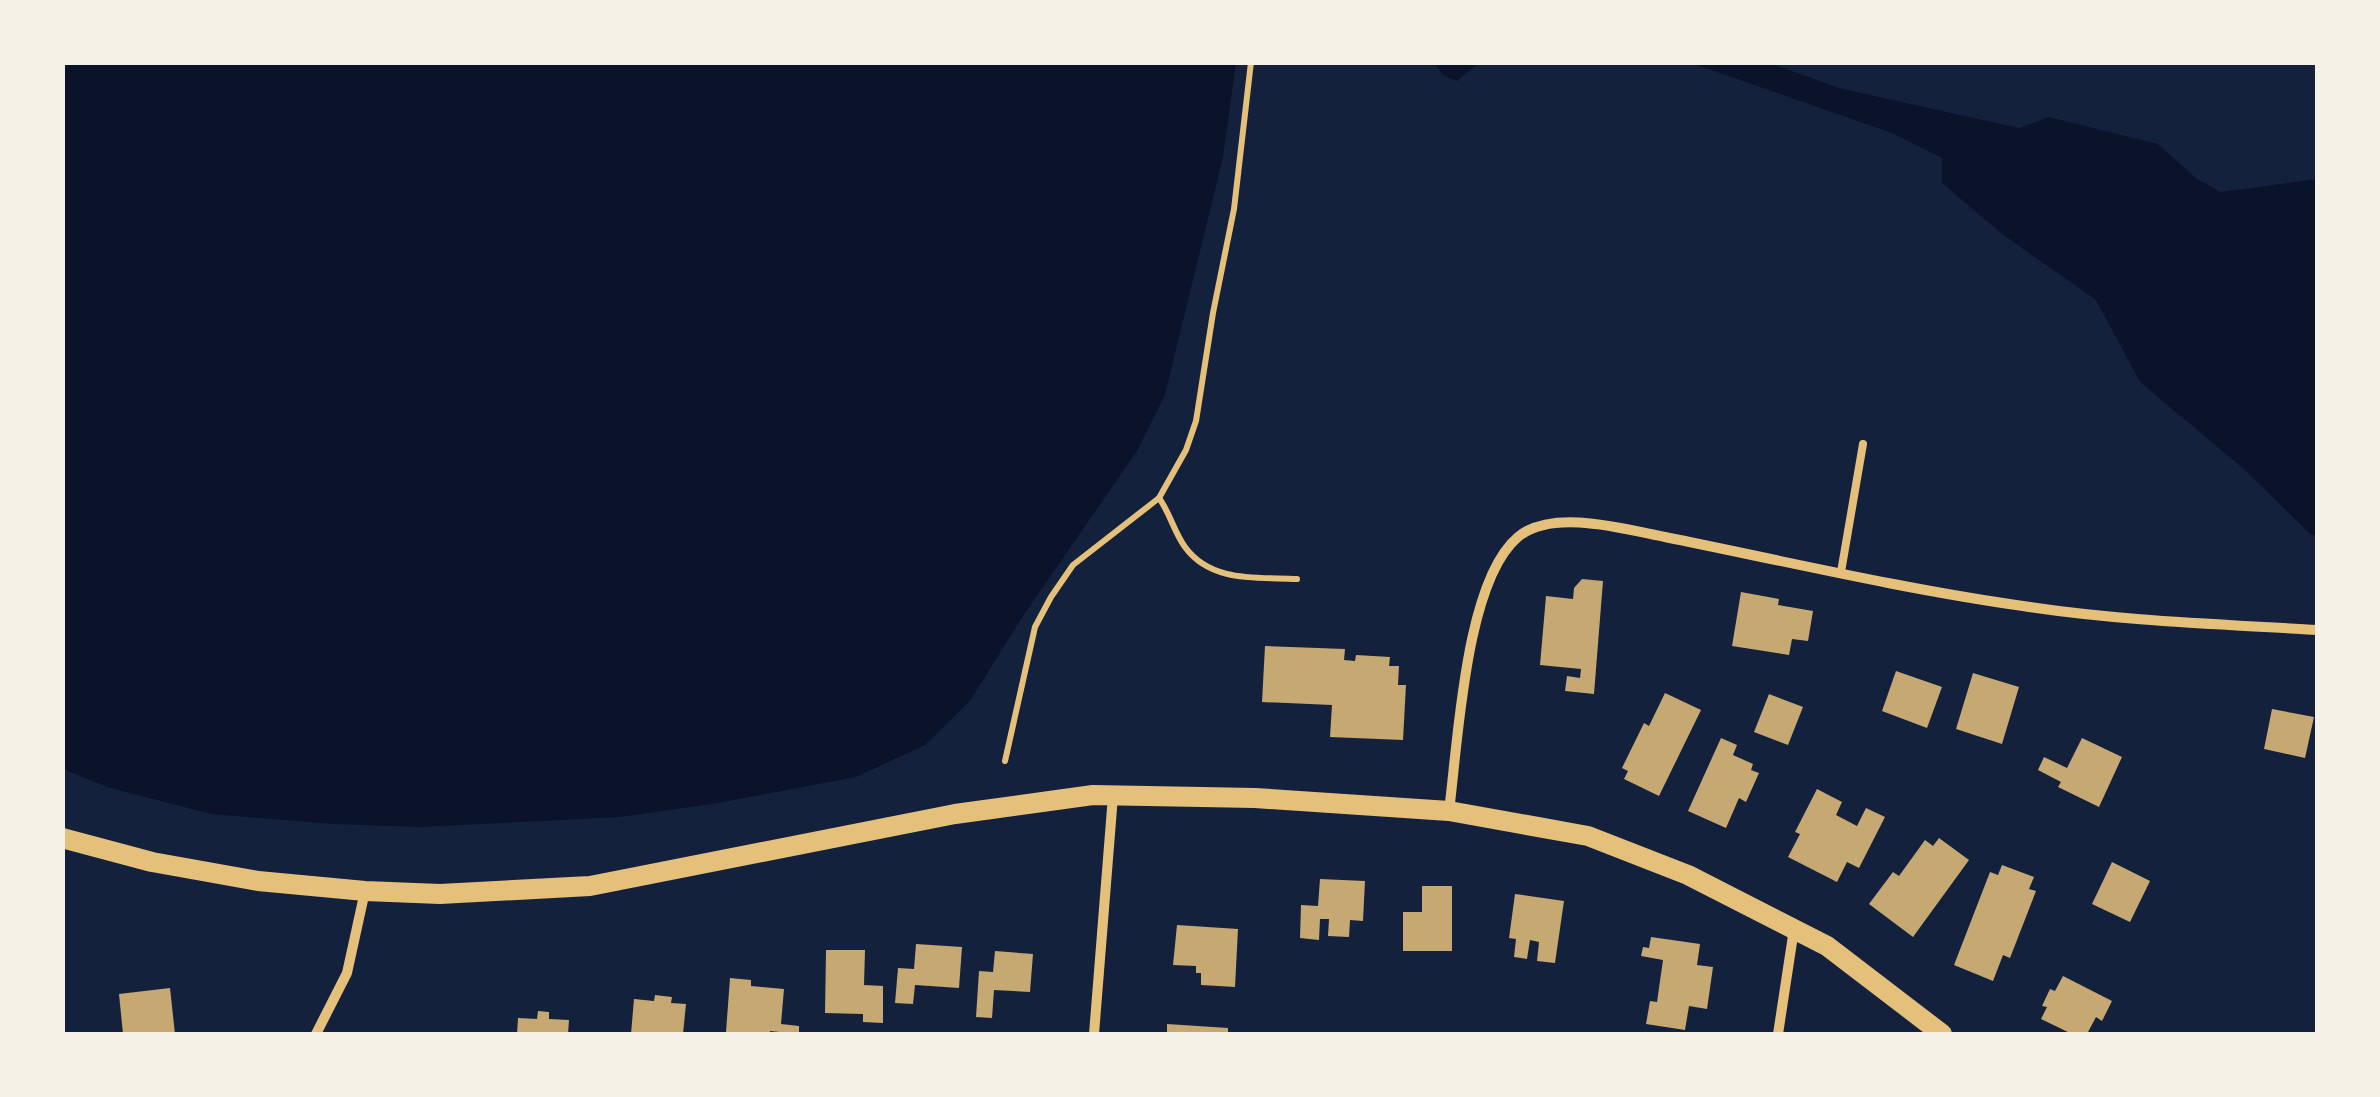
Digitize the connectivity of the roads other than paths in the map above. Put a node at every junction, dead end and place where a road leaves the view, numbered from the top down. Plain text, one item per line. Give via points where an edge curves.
1 (1863, 444) dead end
2 (1841, 572) junction
3 (2318, 630) edge
4 (1113, 794) junction
5 (1449, 811) junction
6 (62, 838) edge
7 (365, 892) junction
8 (1794, 928) junction
9 (316, 1034) edge
10 (1094, 1034) edge
11 (1778, 1034) edge
12 (1942, 1034) edge

1 - 2 lane
2 - 3 street via 2022,606
2 - 5 street via 1575,522 1521,533 1504,550 1478,608
4 - 5 main road
4 - 7 main road via 955,814 590,886
4 - 10 street
5 - 8 main road via 1588,836
6 - 7 main road via 258,882
7 - 9 street via 347,974
8 - 11 street
8 - 12 main road

